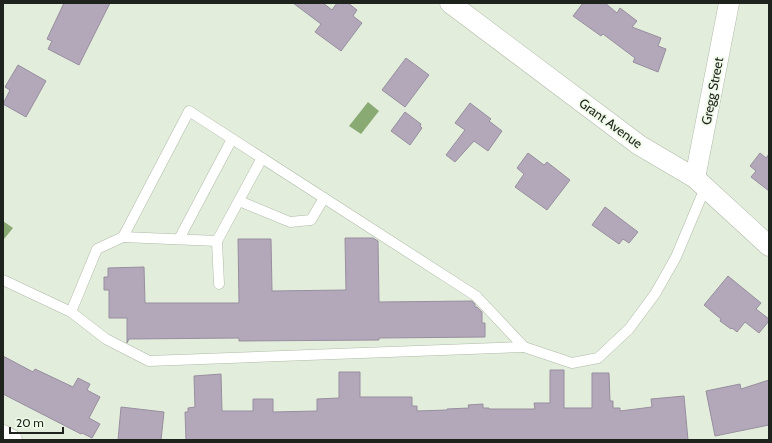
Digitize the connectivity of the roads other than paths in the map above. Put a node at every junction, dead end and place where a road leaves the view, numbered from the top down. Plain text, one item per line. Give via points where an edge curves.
1 (450, 3) edge
2 (729, 3) edge
3 (232, 139) junction
4 (262, 158) junction
5 (700, 183) junction
6 (324, 198) junction
7 (239, 201) junction
8 (123, 237) junction
9 (179, 239) junction
10 (217, 241) junction
11 (769, 246) edge
12 (3, 280) edge
13 (219, 284) dead end
14 (71, 312) junction
15 (524, 347) junction
16 (3, 436) edge
17 (12, 440) edge

1 - 5 street, Grant Avenue via 639,145
2 - 5 street, Gregg Street
3 - 4 lane
3 - 8 lane via 189,111
3 - 9 lane
4 - 6 lane
4 - 7 lane
5 - 11 street, Grant Avenue
5 - 15 lane via 676,257 655,294 629,329 598,358 572,363
6 - 7 lane via 311,220 290,222
6 - 15 lane via 476,296
7 - 10 lane
8 - 9 lane
8 - 14 lane via 97,249
9 - 10 lane
10 - 13 lane
12 - 14 lane
14 - 15 lane via 106,339 149,361
16 - 17 street

